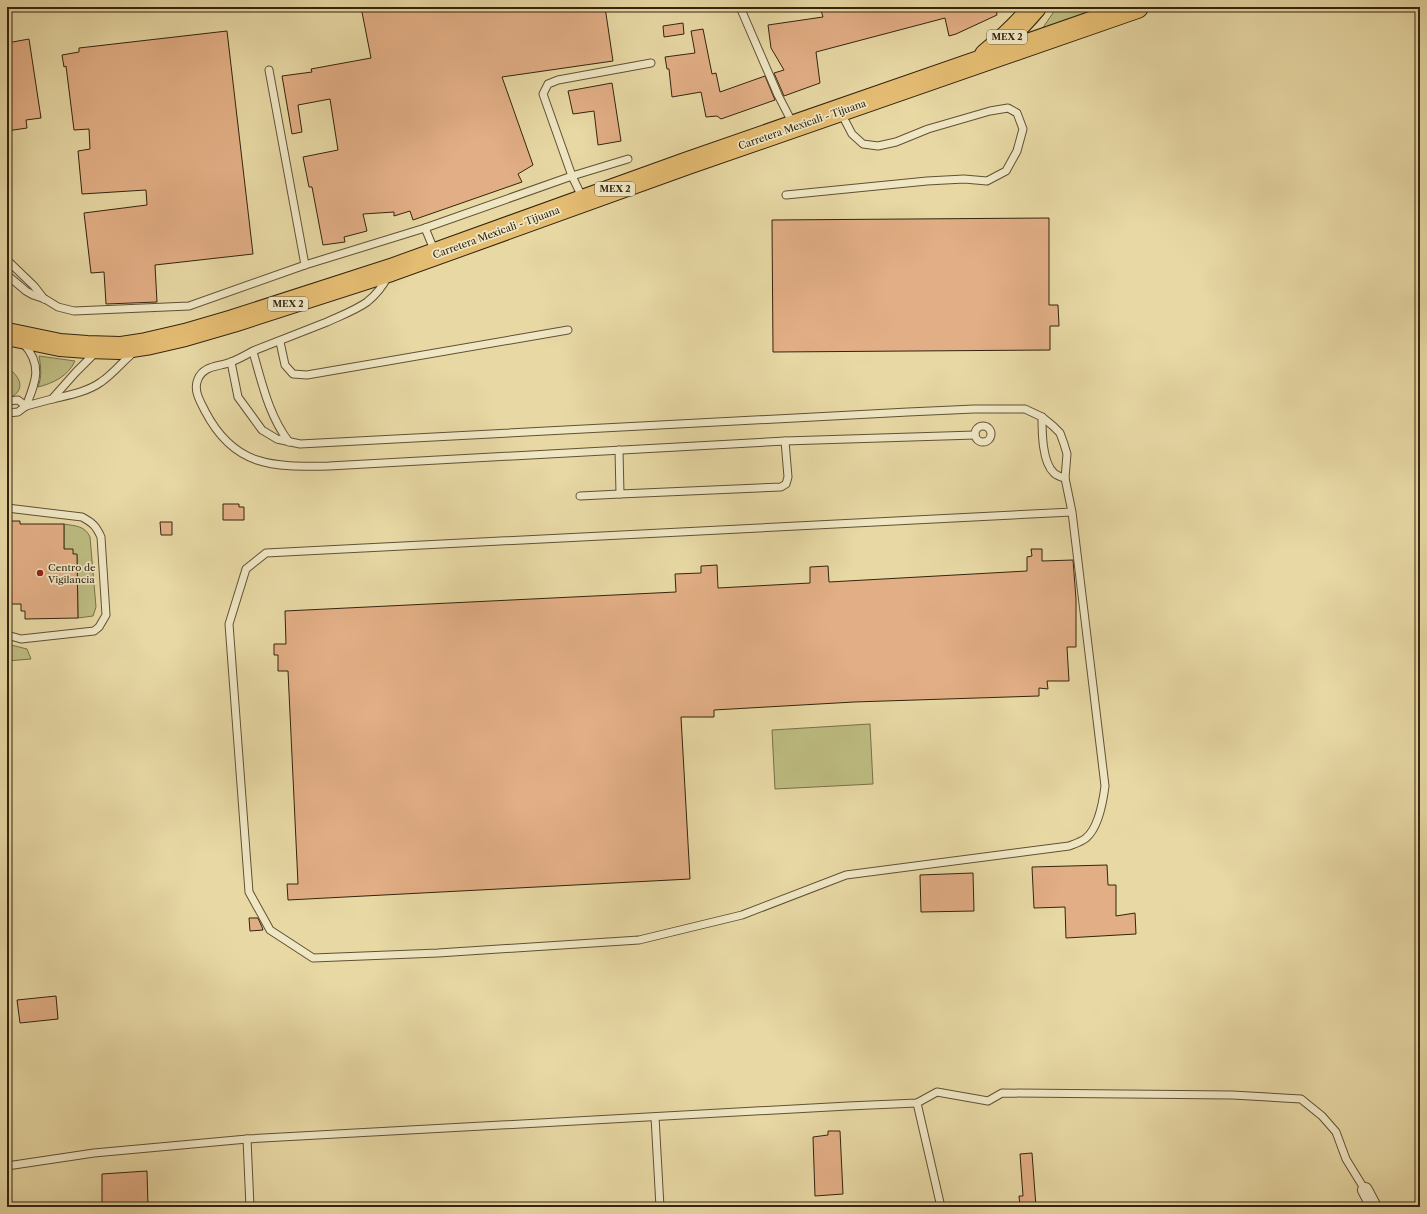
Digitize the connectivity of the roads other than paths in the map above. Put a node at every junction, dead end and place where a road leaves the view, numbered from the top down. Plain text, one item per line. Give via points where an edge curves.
1 (740, 7) edge
2 (1035, 7) edge
3 (1125, 8) edge
4 (651, 63) dead end
5 (976, 63) junction
6 (269, 70) dead end
7 (840, 111) junction
8 (794, 126) junction
9 (628, 159) dead end
10 (572, 176) junction
11 (786, 195) dead end
12 (584, 201) junction
13 (425, 228) junction
14 (435, 254) junction
15 (7, 260) edge
16 (305, 266) junction
17 (391, 270) junction
18 (7, 275) edge
19 (45, 299) junction
20 (568, 330) dead end
21 (11, 335) edge
22 (280, 342) junction
23 (144, 344) junction
24 (101, 347) junction
25 (253, 352) junction
26 (231, 362) junction
27 (52, 399) junction
28 (7, 401) edge
29 (26, 406) junction
30 (7, 413) edge
31 (1042, 417) junction
32 (975, 435) dead end
33 (785, 441) junction
34 (289, 442) junction
35 (619, 450) junction
36 (1065, 478) junction
37 (620, 494) junction
38 (580, 496) dead end
39 (7, 508) edge
40 (1072, 512) junction
41 (7, 635) edge
42 (917, 1103) junction
43 (655, 1117) junction
44 (247, 1139) junction
45 (7, 1166) edge
46 (1365, 1190) joint
47 (250, 1207) edge
48 (660, 1207) edge
49 (941, 1207) edge
50 (1374, 1207) edge

1 - 8 lane
2 - 5 main road, Carretera Mexicali - Tijuana / MEX 2 via 1024,21
3 - 5 main road, Carretera Mexicali - Tijuana / MEX 2
4 - 10 lane via 548,84 543,94
5 - 7 main road, Carretera Mexicali - Tijuana / MEX 2
6 - 16 lane
7 - 8 main road, Carretera Mexicali - Tijuana / MEX 2
7 - 11 lane via 852,134 863,144 878,146 990,110 1008,108 1017,113 1023,128 1017,151 1006,171 987,181 927,181
8 - 12 main road, Carretera Mexicali - Tijuana / MEX 2
9 - 10 lane
10 - 12 lane
10 - 13 lane
12 - 14 main road, Carretera Mexicali - Tijuana / MEX 2
13 - 14 lane
13 - 16 lane
14 - 17 main road, Carretera Mexicali - Tijuana / MEX 2
15 - 19 lane
16 - 19 lane via 189,306 82,312 58,307
17 - 22 lane via 379,291 367,302
17 - 23 main road, Carretera Mexicali - Tijuana / MEX 2 via 233,321
18 - 19 lane via 26,291
20 - 22 lane via 307,375 293,374 285,365
21 - 24 main road, Carretera Mexicali - Tijuana / MEX 2 via 60,345
21 - 29 lane via 30,351 37,372
22 - 25 lane
23 - 24 main road, Carretera Mexicali - Tijuana / MEX 2 via 120,348
23 - 27 lane via 99,383 86,390
24 - 27 lane
25 - 26 lane
25 - 34 lane via 269,406
26 - 34 lane via 238,397 251,416 262,430 277,439
26 - 35 lane via 208,368 202,373 197,380 198,398 213,426 226,441 242,453 264,462 296,466 329,466
27 - 29 lane
28 - 29 lane via 18,400
29 - 30 lane via 18,412
31 - 34 lane via 1024,409 974,409 318,444
31 - 36 lane via 1044,450 1049,466 1053,472
31 - 36 lane via 1060,432 1067,454
32 - 33 lane
33 - 35 lane
33 - 37 lane via 788,477 786,484 781,487
35 - 37 lane
36 - 40 lane
37 - 38 lane
39 - 41 lane via 82,517 92,522 101,537 106,615 94,631 21,639
40 - 40 lane via 266,553 246,569 229,624 249,892 270,930 313,958 438,953 640,940 742,915 846,875 1069,846 1086,838 1094,827 1102,810 1105,786
42 - 43 lane
42 - 46 lane via 937,1092 988,1101 1002,1093 1301,1099 1322,1116 1336,1132 1346,1159
42 - 49 lane
43 - 44 lane
43 - 48 lane
44 - 45 lane via 94,1153
44 - 47 lane
46 - 50 street

